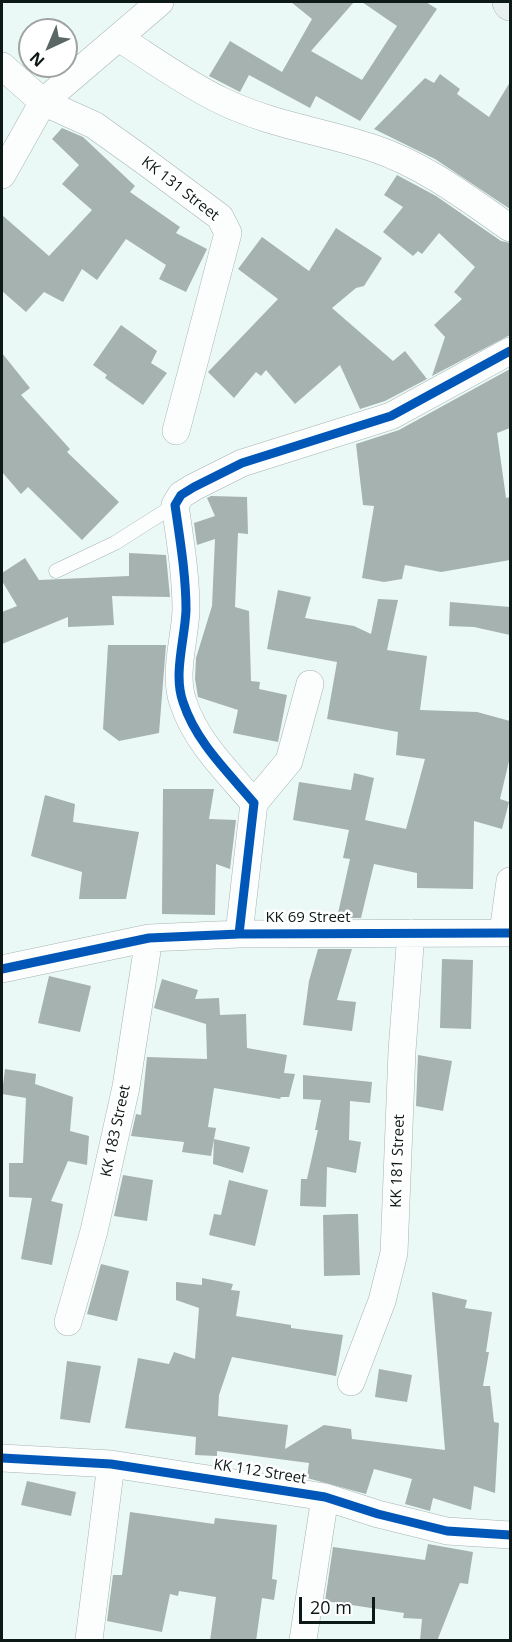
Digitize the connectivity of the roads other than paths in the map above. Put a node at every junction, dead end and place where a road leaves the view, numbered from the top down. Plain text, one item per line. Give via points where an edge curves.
1 (160, 2) edge
2 (119, 38) junction
3 (2, 66) edge
4 (43, 102) junction
5 (2, 175) edge
6 (510, 228) edge
7 (510, 351) edge
8 (176, 431) dead end
9 (175, 505) junction
10 (56, 571) dead end
11 (310, 684) dead end
12 (254, 803) junction
13 (510, 881) edge
14 (411, 933) junction
15 (507, 933) edge
16 (239, 934) junction
17 (149, 938) junction
18 (2, 969) edge
19 (68, 1322) dead end
20 (351, 1382) dead end
21 (2, 1458) edge
22 (111, 1464) junction
23 (325, 1497) junction
24 (510, 1535) edge
25 (89, 1641) edge
26 (303, 1641) edge

1 - 2 street
2 - 4 street
2 - 6 street via 241,110 373,148 407,162
3 - 4 street, KK 131 Street
4 - 5 street
4 - 8 street, KK 131 Street via 94,124 220,217 228,233
7 - 9 street via 391,416 242,463 194,487
9 - 10 lane via 115,543
9 - 12 street via 186,612 180,676 182,699 206,746
11 - 12 street via 289,761
12 - 16 street
13 - 15 street
14 - 15 street, KK 69 Street
14 - 16 street, KK 69 Street
14 - 20 street, KK 181 Street via 394,1253 382,1301
16 - 17 street, KK 69 Street
17 - 18 street, KK 69 Street
17 - 19 street, KK 183 Street via 126,1087 94,1231
21 - 22 street, KK 112 Street
22 - 23 street, KK 112 Street
22 - 25 street
23 - 24 street, KK 112 Street via 447,1531
23 - 26 street

